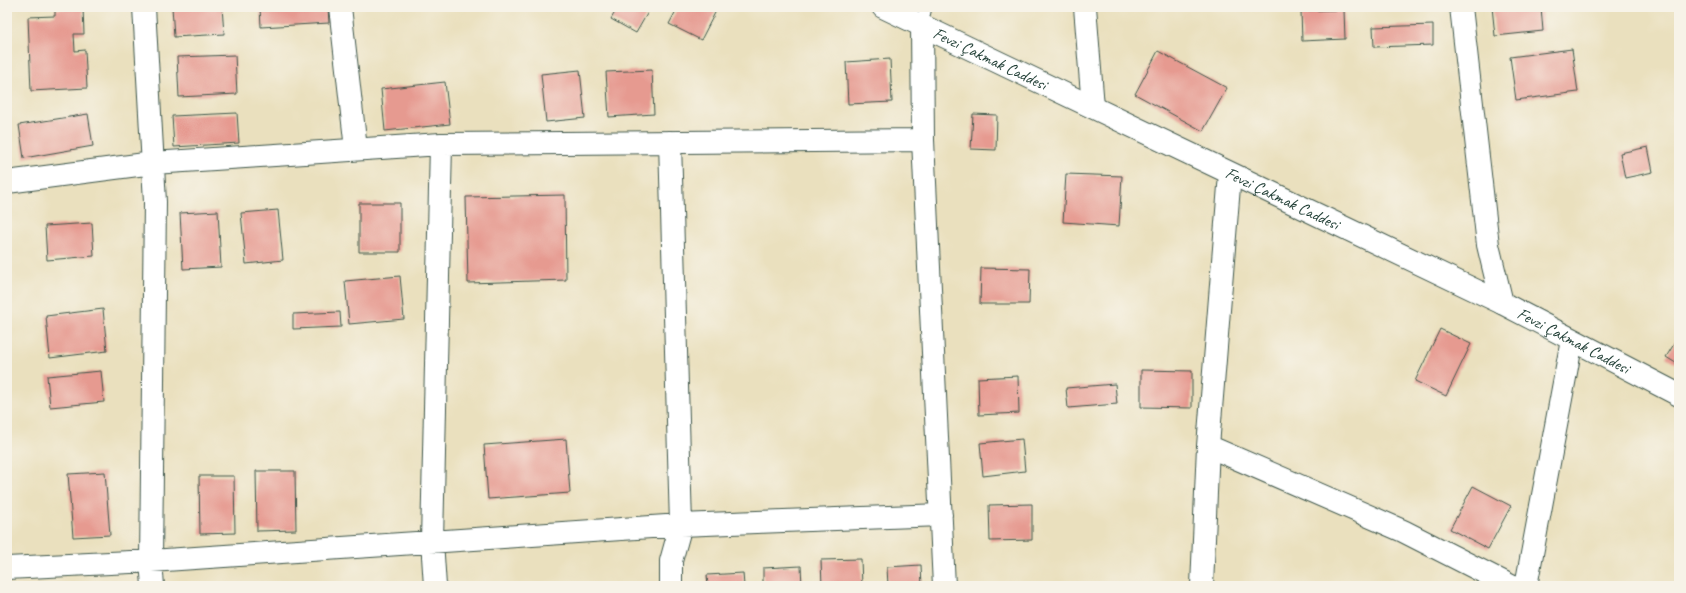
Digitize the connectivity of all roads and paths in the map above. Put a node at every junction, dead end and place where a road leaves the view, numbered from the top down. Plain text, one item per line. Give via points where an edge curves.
1 (144, 7) edge
2 (340, 7) edge
3 (883, 7) edge
4 (1085, 7) edge
5 (1461, 7) edge
6 (924, 16) edge
7 (1093, 107) junction
8 (923, 140) junction
9 (670, 142) junction
10 (441, 144) junction
11 (356, 149) junction
12 (152, 163) junction
13 (1230, 174) junction
14 (7, 182) edge
15 (1502, 303) junction
16 (1572, 340) junction
17 (1679, 394) edge
18 (1208, 446) junction
19 (941, 515) junction
20 (681, 525) junction
21 (432, 541) junction
22 (151, 561) junction
23 (7, 568) edge
24 (153, 586) edge
25 (435, 586) edge
26 (671, 586) edge
27 (944, 586) edge
28 (1202, 586) edge
29 (1511, 586) edge
30 (1526, 586) edge

1 - 12 street
2 - 11 street
3 - 6 street, Fevzi Çakmak Caddesi
4 - 7 street
5 - 15 street via 1488,245
6 - 7 street, Fevzi Çakmak Caddesi
6 - 8 street
7 - 13 street, Fevzi Çakmak Caddesi
8 - 9 street
8 - 19 street
9 - 10 street
9 - 20 street
10 - 11 street
10 - 21 street
11 - 12 street
12 - 14 street
12 - 22 street via 155,202
13 - 15 street, Fevzi Çakmak Caddesi
13 - 18 street
15 - 16 street, Fevzi Çakmak Caddesi
16 - 17 street, Fevzi Çakmak Caddesi
16 - 30 street
18 - 28 street
18 - 29 street via 1402,531
19 - 20 street
19 - 27 street
20 - 21 street
20 - 26 street via 671,561
21 - 22 street
21 - 25 street
22 - 23 street
22 - 24 street

